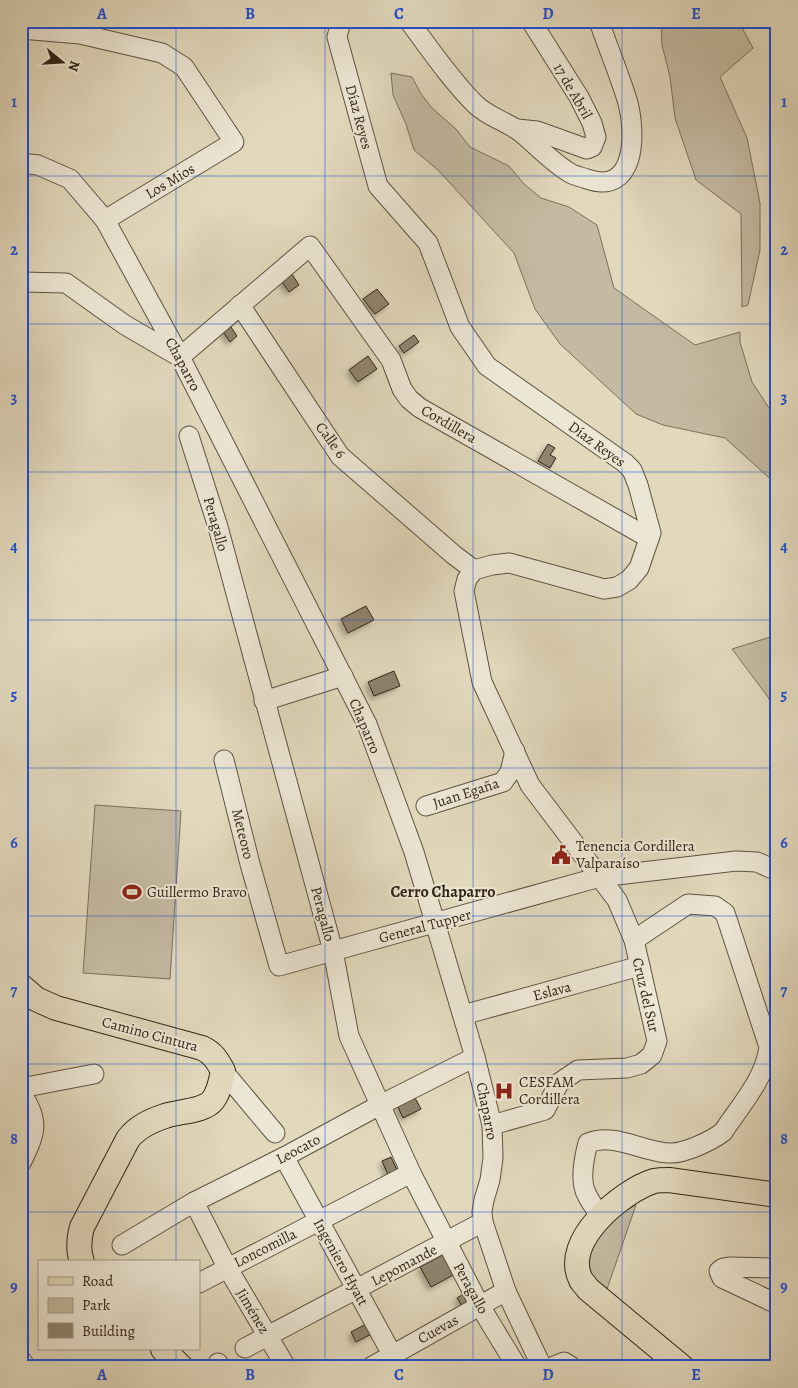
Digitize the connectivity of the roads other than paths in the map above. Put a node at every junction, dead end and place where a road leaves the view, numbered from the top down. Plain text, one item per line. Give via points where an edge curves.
1 (341, 21) edge
2 (409, 21) edge
3 (531, 21) edge
4 (598, 21) edge
5 (21, 29) edge
6 (517, 129) junction
7 (21, 163) edge
8 (105, 220) junction
9 (21, 282) edge
10 (240, 305) junction
11 (180, 358) junction
12 (189, 436) dead end
13 (650, 538) junction
14 (474, 570) junction
15 (343, 676) junction
16 (264, 701) junction
17 (515, 751) junction
18 (224, 760) dead end
19 (426, 806) dead end
20 (777, 871) edge
21 (600, 877) junction
22 (436, 924) junction
23 (634, 940) junction
24 (333, 951) junction
25 (279, 966) joint
26 (640, 966) junction
27 (21, 986) edge
28 (463, 1015) junction
29 (475, 1057) junction
30 (223, 1070) junction
31 (94, 1074) dead end
32 (21, 1088) edge
33 (21, 1093) edge
34 (380, 1105) junction
35 (492, 1125) junction
36 (275, 1133) dead end
37 (284, 1157) junction
38 (21, 1163) edge
39 (411, 1173) junction
40 (777, 1195) edge
41 (194, 1202) junction
42 (600, 1216) junction
43 (318, 1221) junction
44 (483, 1222) junction
45 (446, 1242) junction
46 (122, 1245) dead end
47 (81, 1260) edge
48 (227, 1267) junction
49 (777, 1268) edge
50 (200, 1282) edge
51 (356, 1290) junction
52 (506, 1291) junction
53 (777, 1304) edge
54 (480, 1306) junction
55 (268, 1336) junction
56 (245, 1348) dead end
57 (165, 1350) edge
58 (21, 1360) edge
59 (396, 1360) edge
60 (516, 1366) edge
61 (26, 1367) edge
62 (181, 1367) edge
63 (286, 1367) edge
64 (370, 1367) edge
65 (542, 1367) edge
66 (552, 1367) edge
67 (572, 1367) edge
68 (682, 1367) edge

1 - 13 street, Díaz Reyes via 337,37 378,186 428,243 460,327 487,366 632,470
2 - 6 street via 476,106
3 - 6 street, 17 de Abril via 579,97 596,138 592,147 587,149 537,131
4 - 6 street via 628,104 632,148 624,171 617,178 604,182 570,174
5 - 8 street, Los Mios via 80,34 162,53 184,67 234,142
7 - 8 street, Chaparro via 38,165 70,179
8 - 11 street, Chaparro
9 - 11 street via 66,282 125,325
10 - 11 street
10 - 13 street, Cordillera via 310,246 392,360 402,389 420,408
10 - 14 street, Calle 6 via 340,456
11 - 15 street, Chaparro
12 - 16 street, Peragallo via 218,527
13 - 14 street, Díaz Reyes via 639,568 617,588 604,589 510,564
14 - 17 street via 464,591 482,682
15 - 16 street
15 - 22 street, Chaparro via 367,724 414,852
16 - 24 street, Peragallo
17 - 19 street, Juan Egaña via 510,772 503,782
17 - 21 street via 530,785
18 - 25 street, Meteoro
20 - 21 street, General Tupper via 757,862 736,860
21 - 22 street, General Tupper
21 - 23 street, Cruz del Sur via 617,900
22 - 24 street, General Tupper
22 - 28 street, Chaparro
23 - 26 street, Cruz del Sur
23 - 42 street via 688,904 715,906 725,913 769,1047 762,1072 723,1132 715,1138 668,1153 610,1140 598,1139 588,1144 584,1156 586,1194
24 - 25 street, General Tupper
24 - 34 street, Peragallo via 349,1036
26 - 28 street, Eslava
26 - 35 street, Cruz del Sur via 657,1041 652,1055 641,1064 627,1068 578,1070 559,1083 545,1110
27 - 30 main road, Camino Cintura via 36,999 56,1008 202,1048 215,1057
28 - 29 street, Chaparro
29 - 34 street, Leocato
29 - 35 street, Chaparro
30 - 36 street
30 - 47 main road via 217,1093 209,1104 144,1125 128,1139 82,1227 79,1236
31 - 32 street
33 - 38 street via 30,1109 35,1129
34 - 37 street, Leocato
34 - 39 street, Peragallo
35 - 44 street, Chaparro via 494,1158 483,1206
37 - 41 street, Leocato
37 - 43 street, Ingeniero Hyatt
39 - 43 street, Loncomilla
39 - 45 street, Peragallo
40 - 42 main road via 656,1180 620,1200
41 - 46 street, Leocato
41 - 48 street, Jiménez
42 - 68 main road via 579,1253 580,1279
43 - 48 street, Loncomilla
43 - 51 street, Ingeniero Hyatt
44 - 45 street, Lepomande
44 - 52 street, Chaparro
45 - 51 street, Lepomande
45 - 54 street, Peragallo
48 - 50 street, Loncomilla
48 - 55 street, Jiménez
49 - 53 street via 729,1267 719,1271 722,1278
51 - 55 street, Lepomande
51 - 59 street, Ingeniero Hyatt
52 - 54 street, Cuevas
52 - 65 street, Chaparro
54 - 59 street, Cuevas
54 - 60 street, Peragallo
55 - 56 street, Lepomande
55 - 63 street, Jiménez
57 - 62 main road
58 - 61 street
59 - 64 street, Cuevas
66 - 67 street via 564,1362

